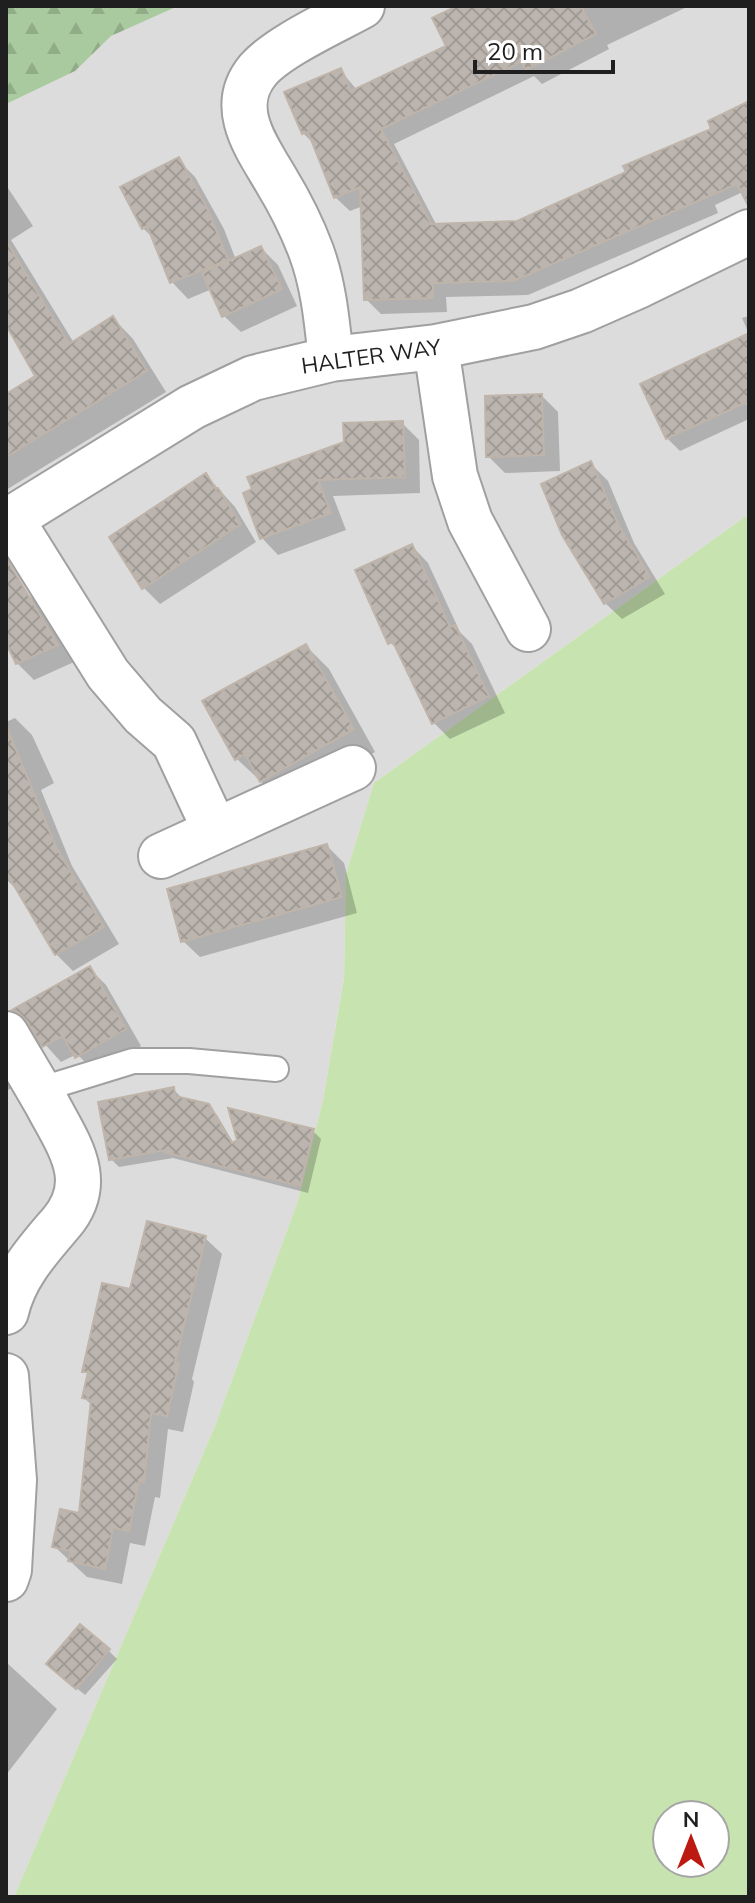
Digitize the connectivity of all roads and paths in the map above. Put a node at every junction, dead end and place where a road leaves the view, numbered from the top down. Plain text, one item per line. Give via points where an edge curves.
1 (362, 6) edge
2 (749, 232) edge
3 (436, 347) junction
4 (331, 359) junction
5 (8, 521) edge
6 (528, 629) dead end
7 (353, 768) dead end
8 (215, 830) junction
9 (161, 856) dead end
10 (6, 1034) edge
11 (276, 1069) dead end
12 (39, 1090) junction
13 (6, 1312) edge
14 (6, 1376) edge
15 (6, 1579) edge

1 - 4 street via 271,58 257,71 244,100 250,137 312,253
2 - 3 street, HALTER WAY via 581,311 534,327
3 - 4 street, HALTER WAY
3 - 6 street via 455,476 470,521
4 - 5 street, HALTER WAY via 253,378 212,396
5 - 8 street, HALTER WAY via 108,674 174,742
7 - 8 street
8 - 9 street
10 - 12 street
11 - 12 lane via 133,1061
12 - 13 street via 73,1152 78,1189 72,1209 17,1282
14 - 15 street via 14,1480

